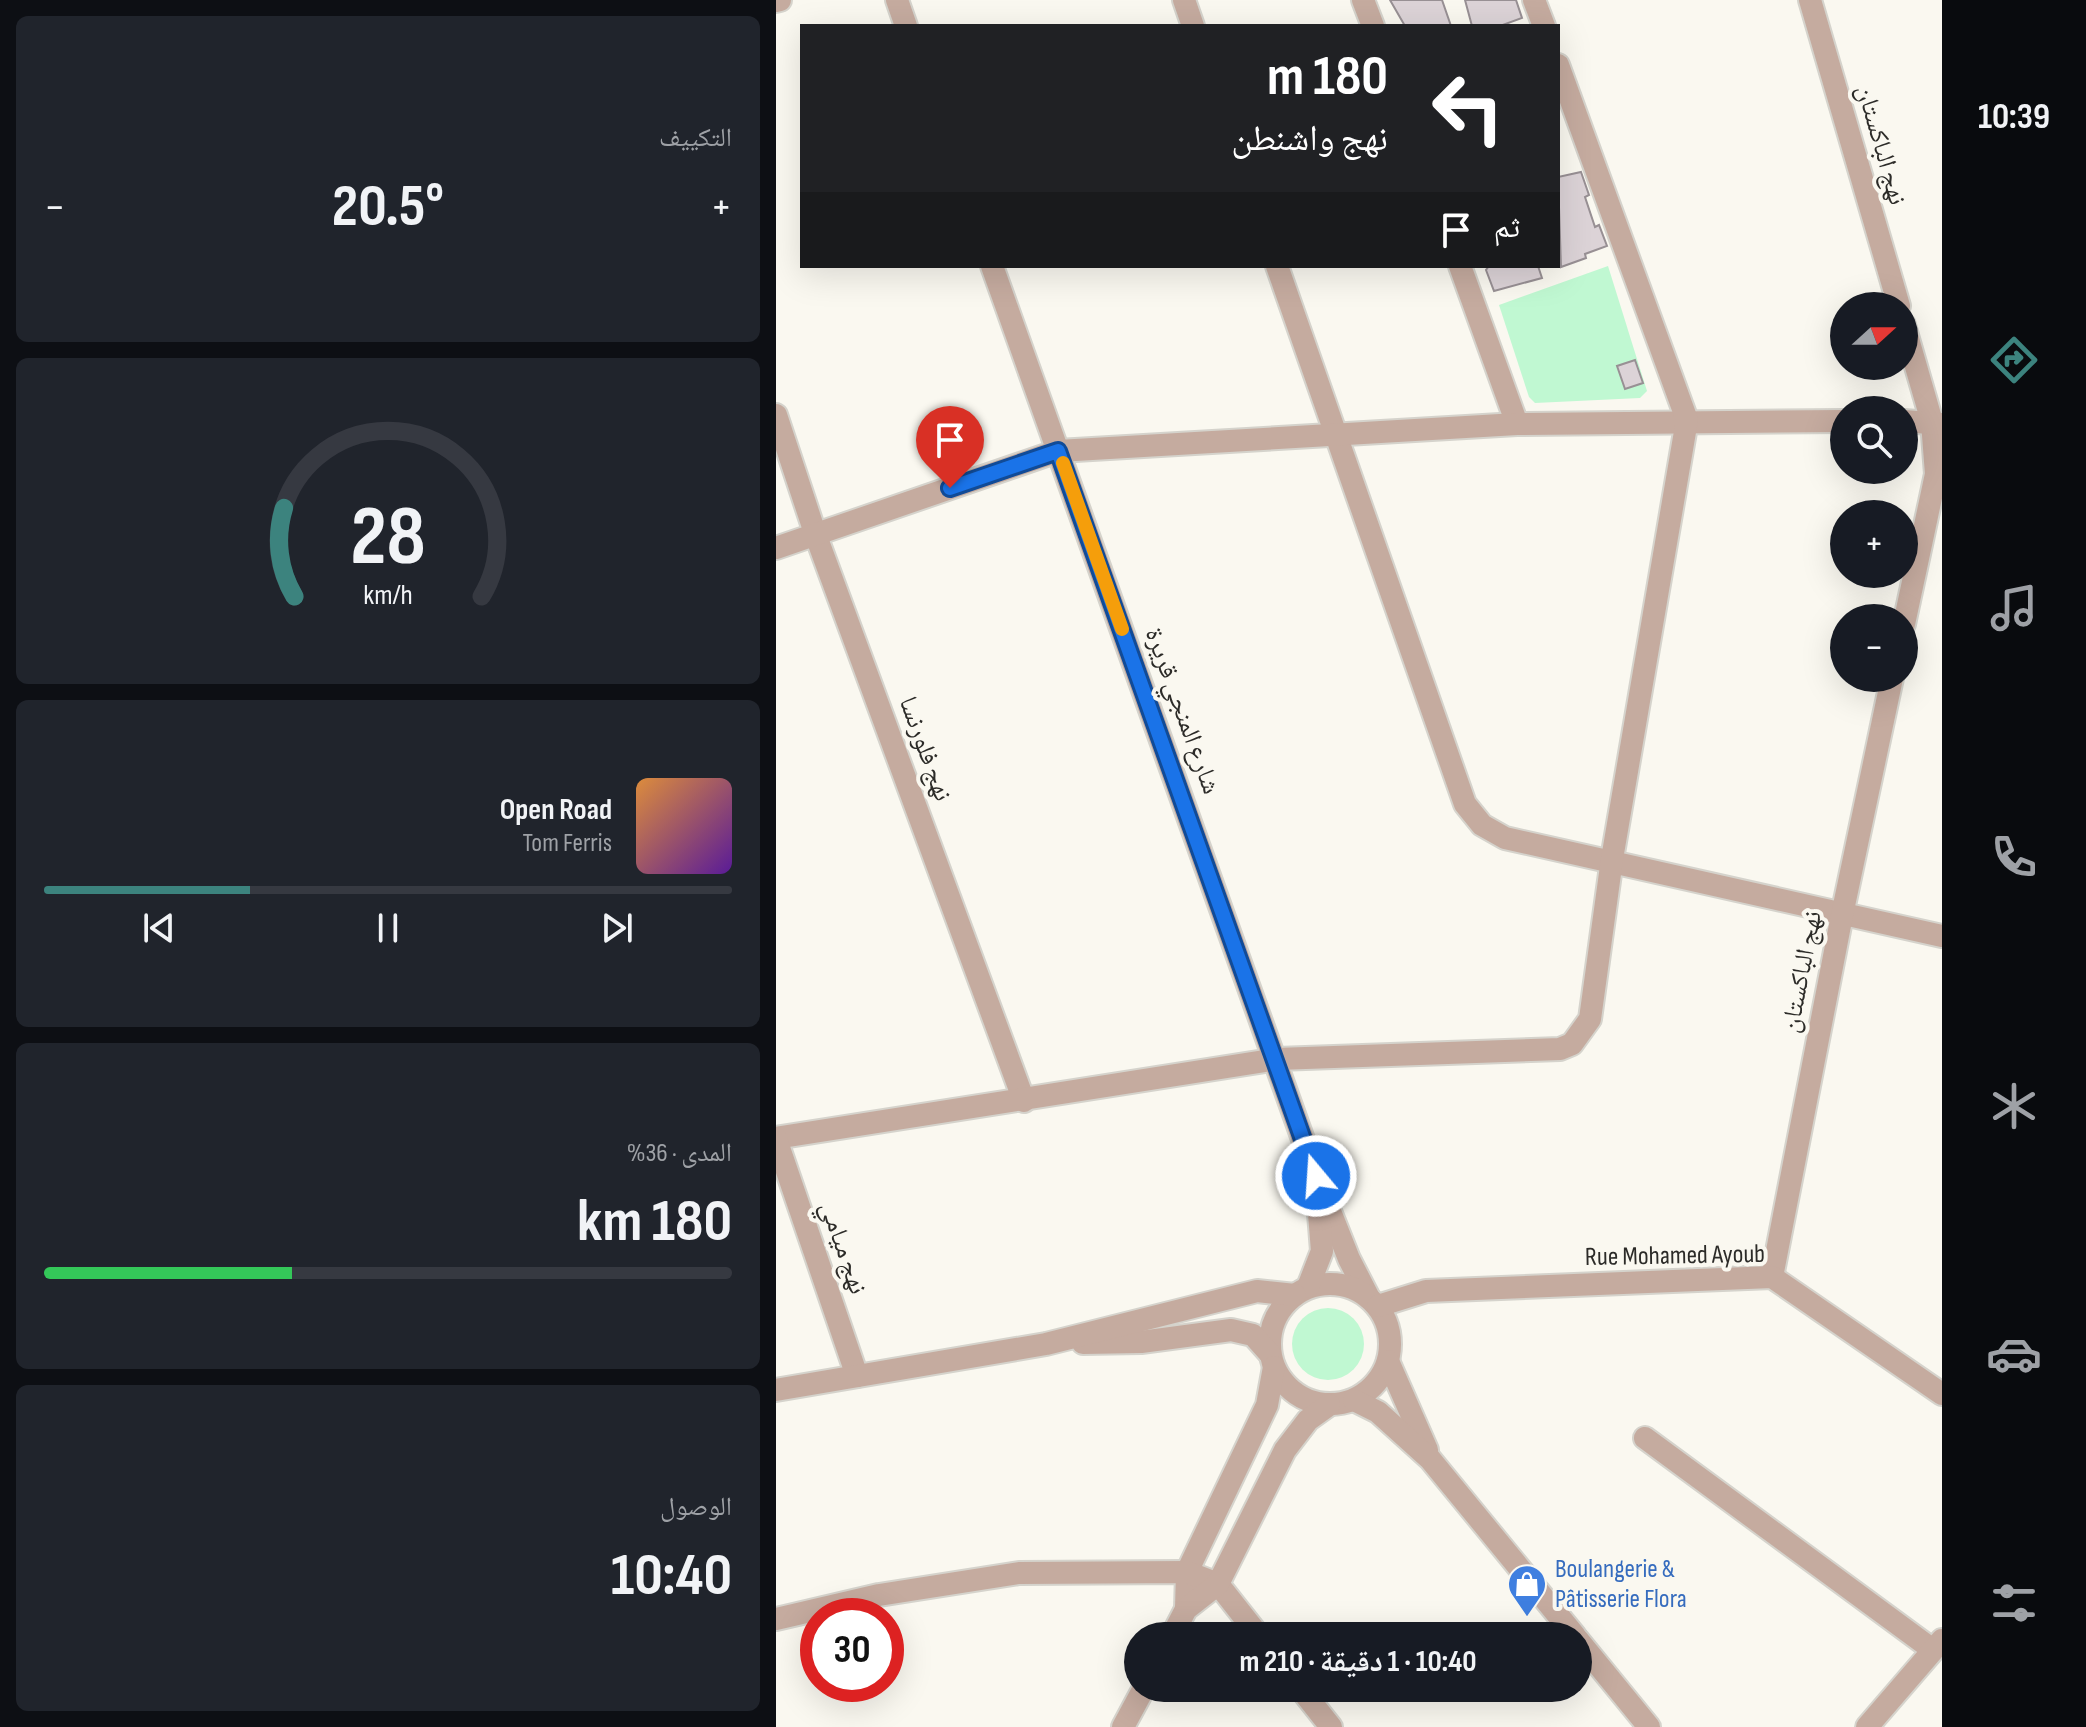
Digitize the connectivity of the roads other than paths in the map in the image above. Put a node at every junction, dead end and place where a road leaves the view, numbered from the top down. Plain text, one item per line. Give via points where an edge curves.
1 (897, 0) edge
2 (1184, 0) edge
3 (1363, 0) edge
4 (1534, 0) edge
5 (1810, 0) edge
6 (905, 24) edge
7 (1192, 24) edge
8 (1372, 24) edge
9 (1543, 24) edge
10 (1560, 71) edge
11 (993, 268) edge
12 (1278, 268) edge
13 (1461, 268) edge
14 (1895, 292) edge
15 (1918, 367) edge
16 (776, 415) edge
17 (1687, 420) junction
18 (1830, 421) edge
19 (1937, 423) edge
20 (1517, 424) junction
21 (1336, 433) junction
22 (1058, 451) junction
23 (815, 533) junction
24 (776, 548) edge
25 (1908, 604) edge
26 (1889, 692) edge
27 (1612, 859) junction
28 (1842, 915) junction
29 (1942, 936) edge
30 (1277, 1059) junction
31 (1024, 1101) junction
32 (776, 1138) edge
33 (1316, 1176) junction
34 (1772, 1277) junction
35 (1302, 1291) junction
36 (1373, 1302) junction
37 (1046, 1344) junction
38 (1272, 1360) junction
39 (1388, 1361) junction
40 (857, 1376) junction
41 (776, 1390) edge
42 (1942, 1394) edge
43 (1354, 1400) junction
44 (1329, 1405) junction
45 (1645, 1438) dead end
46 (1430, 1459) junction
47 (1187, 1572) junction
48 (1218, 1584) junction
49 (1186, 1609) junction
50 (776, 1619) edge
51 (1179, 1622) edge
52 (1248, 1622) edge
53 (1563, 1622) edge
54 (1938, 1645) edge
55 (1592, 1658) edge
56 (1136, 1702) edge
57 (1311, 1702) edge
58 (1123, 1727) edge
59 (1331, 1727) edge
60 (1649, 1727) edge
61 (1867, 1727) edge

1 - 6 street
2 - 7 street
3 - 8 street
4 - 9 street
5 - 14 street, نهج الباكستان
10 - 17 street
11 - 22 street, شارع المنجي قريرة
12 - 21 street
13 - 20 street
15 - 19 street
16 - 23 street, نهج فلورنسا
17 - 18 street
17 - 20 street
17 - 27 street
19 - 25 street via 1936,474
20 - 21 street
21 - 22 street
21 - 27 street via 1465,804 1482,825 1505,838
22 - 23 street
22 - 30 street, شارع المنجي قريرة
23 - 24 street
23 - 31 street, نهج فلورنسا
26 - 28 street, نهج الباكستان
27 - 28 street
27 - 30 street via 1590,1019 1572,1044 1560,1049
28 - 29 street
28 - 34 street, نهج الباكستان
30 - 31 street
30 - 33 street, شارع المنجي قريرة
31 - 32 street
32 - 40 street, نهج ميامي
33 - 35 street, شارع المنجي قريرة via 1322,1251
33 - 36 street, شارع المنجي قريرة
34 - 36 street, Rue Mohamed Ayoub via 1426,1291
34 - 42 street, Rue Mohamed Ayoub
35 - 36 street via 1340,1284
35 - 37 street via 1257,1291
35 - 38 street via 1274,1321
36 - 39 street via 1387,1323
37 - 38 street via 1141,1342 1231,1330 1253,1335
37 - 40 street
38 - 44 street via 1296,1394
38 - 47 street via 1267,1405
39 - 43 street via 1381,1378
39 - 46 street
40 - 41 street
43 - 44 street
43 - 46 street via 1378,1412
44 - 48 street via 1308,1420 1285,1450
45 - 54 street
46 - 53 street
47 - 48 street
47 - 49 street
47 - 50 street via 1019,1573 879,1595
48 - 49 street
48 - 52 street
49 - 51 street
54 - 61 street
55 - 60 street
56 - 58 street
57 - 59 street

